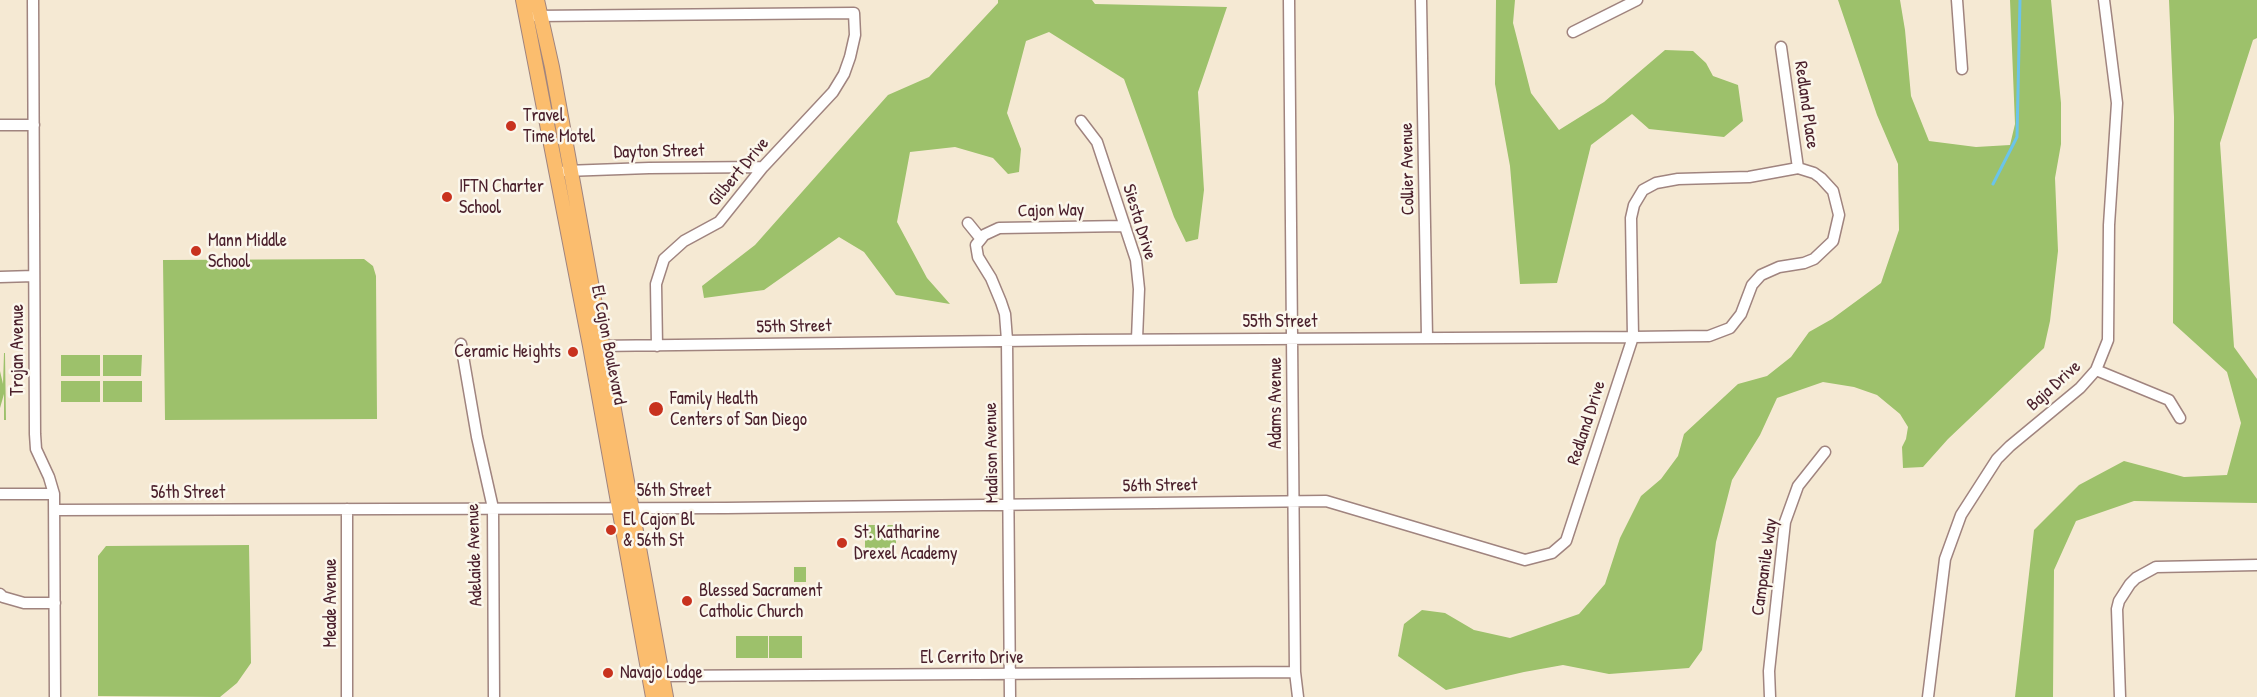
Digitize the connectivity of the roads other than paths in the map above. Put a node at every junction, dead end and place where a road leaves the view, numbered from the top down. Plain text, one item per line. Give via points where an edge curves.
1 (33, 0) edge
2 (523, 0) edge
3 (537, 0) edge
4 (1289, 0) edge
5 (1421, 0) edge
6 (1637, 0) edge
7 (1957, 0) edge
8 (2104, 0) edge
9 (526, 16) junction
10 (541, 16) junction
11 (1573, 32) dead end
12 (1781, 47) dead end
13 (1962, 69) dead end
14 (1081, 121) dead end
15 (0, 125) edge
16 (34, 125) junction
17 (763, 167) junction
18 (1798, 168) junction
19 (556, 171) junction
20 (571, 171) junction
21 (968, 223) dead end
22 (1125, 226) junction
23 (981, 239) junction
24 (34, 276) junction
25 (0, 277) edge
26 (1427, 337) junction
27 (1633, 337) junction
28 (1137, 339) junction
29 (1293, 339) junction
30 (1007, 340) junction
31 (460, 344) dead end
32 (596, 346) junction
33 (657, 346) junction
34 (2096, 370) junction
35 (2180, 418) dead end
36 (1825, 452) dead end
37 (0, 494) edge
38 (54, 494) junction
39 (1294, 501) junction
40 (1009, 505) junction
41 (493, 508) junction
42 (626, 508) junction
43 (347, 509) junction
44 (55, 510) junction
45 (2257, 565) edge
46 (0, 594) edge
47 (55, 603) junction
48 (1295, 672) junction
49 (1010, 674) junction
50 (656, 676) junction
51 (55, 697) edge
52 (348, 697) edge
53 (494, 697) edge
54 (653, 697) edge
55 (666, 697) edge
56 (1010, 697) edge
57 (1299, 697) edge
58 (1770, 697) edge
59 (1928, 697) edge
60 (2120, 697) edge

1 - 16 street, Trojan Avenue
2 - 9 main road, El Cajon Boulevard
3 - 10 main road, El Cajon Boulevard
4 - 29 street, Adams Avenue
5 - 26 street, Collier Avenue
6 - 11 street
7 - 13 street
8 - 34 street, Baja Drive via 2117,103 2109,222 2109,330
9 - 10 street
9 - 19 main road, El Cajon Boulevard
10 - 17 street, Gilbert Drive via 854,13 855,35 844,74 833,92
10 - 20 main road, El Cajon Boulevard
12 - 18 street, Redland Place
14 - 22 street, Siesta Drive via 1097,142
15 - 16 street
16 - 24 street, Trojan Avenue
17 - 20 street, Dayton Street
17 - 33 street, Gilbert Drive via 719,222 684,241 664,259 656,284
18 - 27 street, Redland Drive via 1749,177 1678,179 1643,190 1631,218
18 - 27 street, 55th Street via 1814,172 1833,191 1839,215 1833,241 1814,259 1761,275 1730,328 1709,336
19 - 20 street, Dayton Street
19 - 32 main road, El Cajon Boulevard
20 - 32 main road, El Cajon Boulevard
21 - 23 street
22 - 23 street, Cajon Way via 999,228
22 - 28 street, Siesta Drive via 1136,260
23 - 30 street, Madison Avenue via 976,245 978,257 1001,302
24 - 25 street
24 - 38 street, Trojan Avenue via 36,449
26 - 27 street, 55th Street
26 - 29 street, 55th Street
27 - 39 street, Redland Drive via 1566,541 1552,553 1516,559 1326,501
28 - 29 street, 55th Street
28 - 30 street, 55th Street
29 - 39 street, Adams Avenue
30 - 33 street, 55th Street
30 - 40 street, Madison Avenue
31 - 41 street, Adelaide Avenue
32 - 33 street, 55th Street
32 - 42 main road, El Cajon Boulevard
34 - 35 street via 2169,400
34 - 59 street, Baja Drive via 1997,459 1961,515 1946,559
36 - 58 street, Campanile Way via 1798,486 1785,522 1769,671
37 - 38 street
38 - 44 street, Trojan Avenue
39 - 40 street, 56th Street
39 - 48 street, Adams Avenue
40 - 42 street, 56th Street
40 - 49 street, Madison Avenue
41 - 42 street, 56th Street
41 - 43 street, 56th Street
41 - 53 street, Adelaide Avenue
42 - 50 main road, El Cajon Boulevard
43 - 44 street, 56th Street
43 - 52 street, Meade Avenue
44 - 47 street, Trojan Avenue
45 - 60 street via 2156,567 2136,578 2117,609
46 - 47 street via 24,603
47 - 51 street, Trojan Avenue
48 - 49 street, El Cerrito Drive
48 - 57 street, Adams Avenue
49 - 50 street, El Cerrito Drive
49 - 56 street, Madison Avenue
50 - 54 main road, El Cajon Boulevard
50 - 55 main road, El Cajon Boulevard

